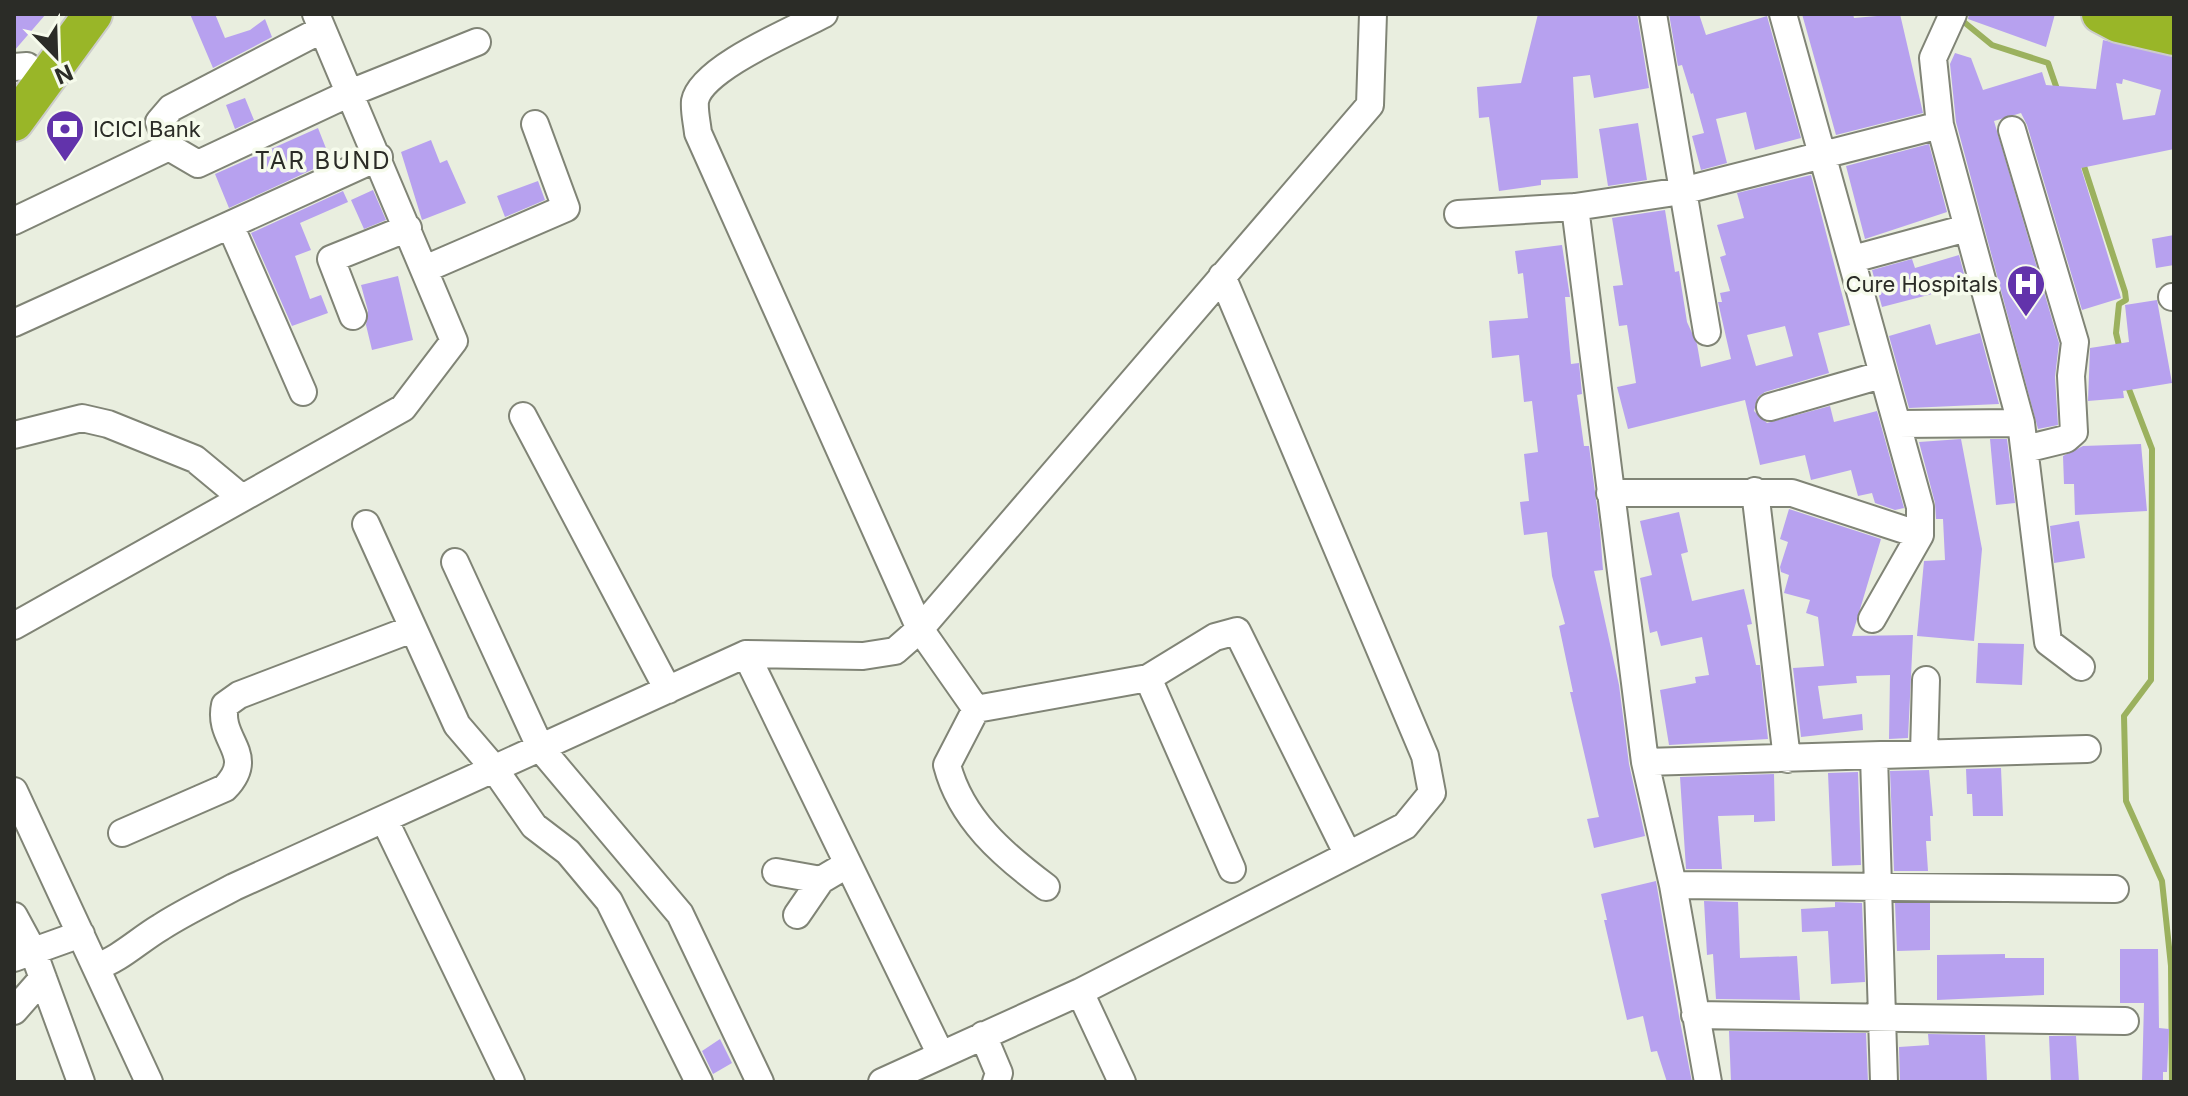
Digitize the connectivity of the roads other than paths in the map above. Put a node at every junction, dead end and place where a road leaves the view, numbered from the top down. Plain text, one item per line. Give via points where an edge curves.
1 (62, 14) edge
2 (93, 14) edge
3 (824, 14) edge
4 (1373, 14) edge
5 (1653, 14) edge
6 (1783, 14) edge
7 (1953, 14) edge
8 (2101, 14) edge
9 (2164, 14) edge
10 (2174, 16) edge
11 (318, 22) edge
12 (2174, 36) edge
13 (477, 42) dead end
14 (18, 72) edge
15 (350, 93) junction
16 (14, 122) edge
17 (535, 124) dead end
18 (1940, 125) junction
19 (2012, 130) dead end
20 (169, 147) junction
21 (1821, 154) junction
22 (379, 157) junction
23 (1682, 191) junction
24 (1575, 207) junction
25 (1458, 214) dead end
26 (14, 221) edge
27 (230, 225) junction
28 (408, 228) junction
29 (1967, 228) junction
30 (1853, 259) junction
31 (425, 269) junction
32 (1222, 276) junction
33 (353, 316) dead end
34 (14, 323) edge
35 (1707, 332) dead end
36 (1881, 375) junction
37 (303, 392) dead end
38 (1770, 407) dead end
39 (523, 416) dead end
40 (1898, 424) junction
41 (14, 435) edge
42 (2023, 436) junction
43 (1755, 491) junction
44 (1610, 493) junction
45 (242, 498) junction
46 (366, 524) dead end
47 (1920, 535) junction
48 (455, 562) dead end
49 (1872, 619) dead end
50 (14, 626) edge
51 (412, 629) junction
52 (920, 629) junction
53 (746, 654) junction
54 (2081, 667) dead end
55 (1148, 678) junction
56 (1926, 680) dead end
57 (668, 690) junction
58 (976, 709) junction
59 (541, 749) junction
60 (2087, 749) dead end
61 (1924, 753) junction
62 (1874, 756) junction
63 (1787, 759) junction
64 (1645, 762) junction
65 (493, 767) junction
66 (14, 791) edge
67 (385, 821) junction
68 (122, 833) dead end
69 (24, 840) edge
70 (1347, 853) junction
71 (848, 864) junction
72 (1232, 869) dead end
73 (776, 872) dead end
74 (821, 880) junction
75 (1673, 885) junction
76 (1878, 885) junction
77 (1046, 887) dead end
78 (2115, 889) dead end
79 (797, 915) dead end
80 (14, 916) edge
81 (90, 952) junction
82 (23, 954) edge
83 (43, 978) junction
84 (1080, 992) junction
85 (14, 1011) edge
86 (1695, 1015) junction
87 (1882, 1016) junction
88 (2125, 1021) dead end
89 (983, 1035) junction
90 (940, 1053) junction
91 (888, 1081) edge
92 (81, 1082) edge
93 (149, 1082) edge
94 (511, 1082) edge
95 (699, 1082) edge
96 (760, 1082) edge
97 (996, 1082) edge
98 (1122, 1082) edge
99 (1708, 1082) edge
100 (1884, 1082) edge

1 - 14 highway
2 - 16 highway
3 - 52 street via 723,68 704,84 695,100 698,133
4 - 32 street via 1370,105
5 - 23 street
6 - 21 street
7 - 18 street via 1933,58
8 - 12 highway
9 - 10 highway
11 - 15 street
11 - 20 street via 171,108 159,122
13 - 15 street
15 - 20 street via 198,164
15 - 22 street
17 - 31 street via 566,208
18 - 21 street
18 - 29 street
19 - 42 street via 2075,342 2074,432 2066,439
20 - 26 street
21 - 23 street
21 - 30 street
22 - 27 street
22 - 28 street
23 - 24 street
23 - 35 street
24 - 25 street
24 - 44 street
27 - 34 street
27 - 37 street
28 - 31 street
28 - 33 street via 331,259
29 - 30 street
29 - 42 street
30 - 36 street
31 - 45 street via 454,341 432,373 403,408
32 - 52 street
32 - 70 street via 1425,756 1432,793 1422,810 1405,826
36 - 38 street
36 - 40 street
39 - 57 street
40 - 42 street
40 - 47 street via 1920,507
41 - 45 street via 82,418 108,424 195,459
42 - 54 street via 2048,642
43 - 44 street
43 - 47 street via 1792,493
43 - 63 street
44 - 64 street
45 - 50 street
46 - 51 street
47 - 49 street
48 - 59 street
51 - 65 street via 457,725
51 - 68 street via 239,695 225,705 222,718 240,760 237,776 225,788
52 - 53 street via 895,651 863,656
52 - 58 street
53 - 57 street
53 - 71 street
55 - 58 street
55 - 70 street via 1215,637 1237,631
55 - 72 street
56 - 61 street
57 - 59 street
58 - 77 street via 947,765 955,793 979,828
59 - 65 street
59 - 96 street via 680,914
60 - 61 street
61 - 62 street
62 - 63 street
62 - 76 street
63 - 64 street
64 - 75 street
65 - 67 street
65 - 95 street via 534,826 568,852 609,901
66 - 69 street
67 - 81 street via 234,887 124,950 115,961
67 - 94 street
69 - 81 street
70 - 84 street
71 - 74 street
71 - 90 street
73 - 74 street
74 - 79 street
75 - 76 street
75 - 86 street
76 - 78 street
76 - 87 street
80 - 82 street
81 - 82 street
81 - 93 street
82 - 83 street
83 - 85 street
83 - 92 street
84 - 89 street
84 - 98 street
86 - 87 street
86 - 99 street
87 - 88 street
87 - 100 street
89 - 90 street
89 - 97 street via 999,1073
90 - 91 street

